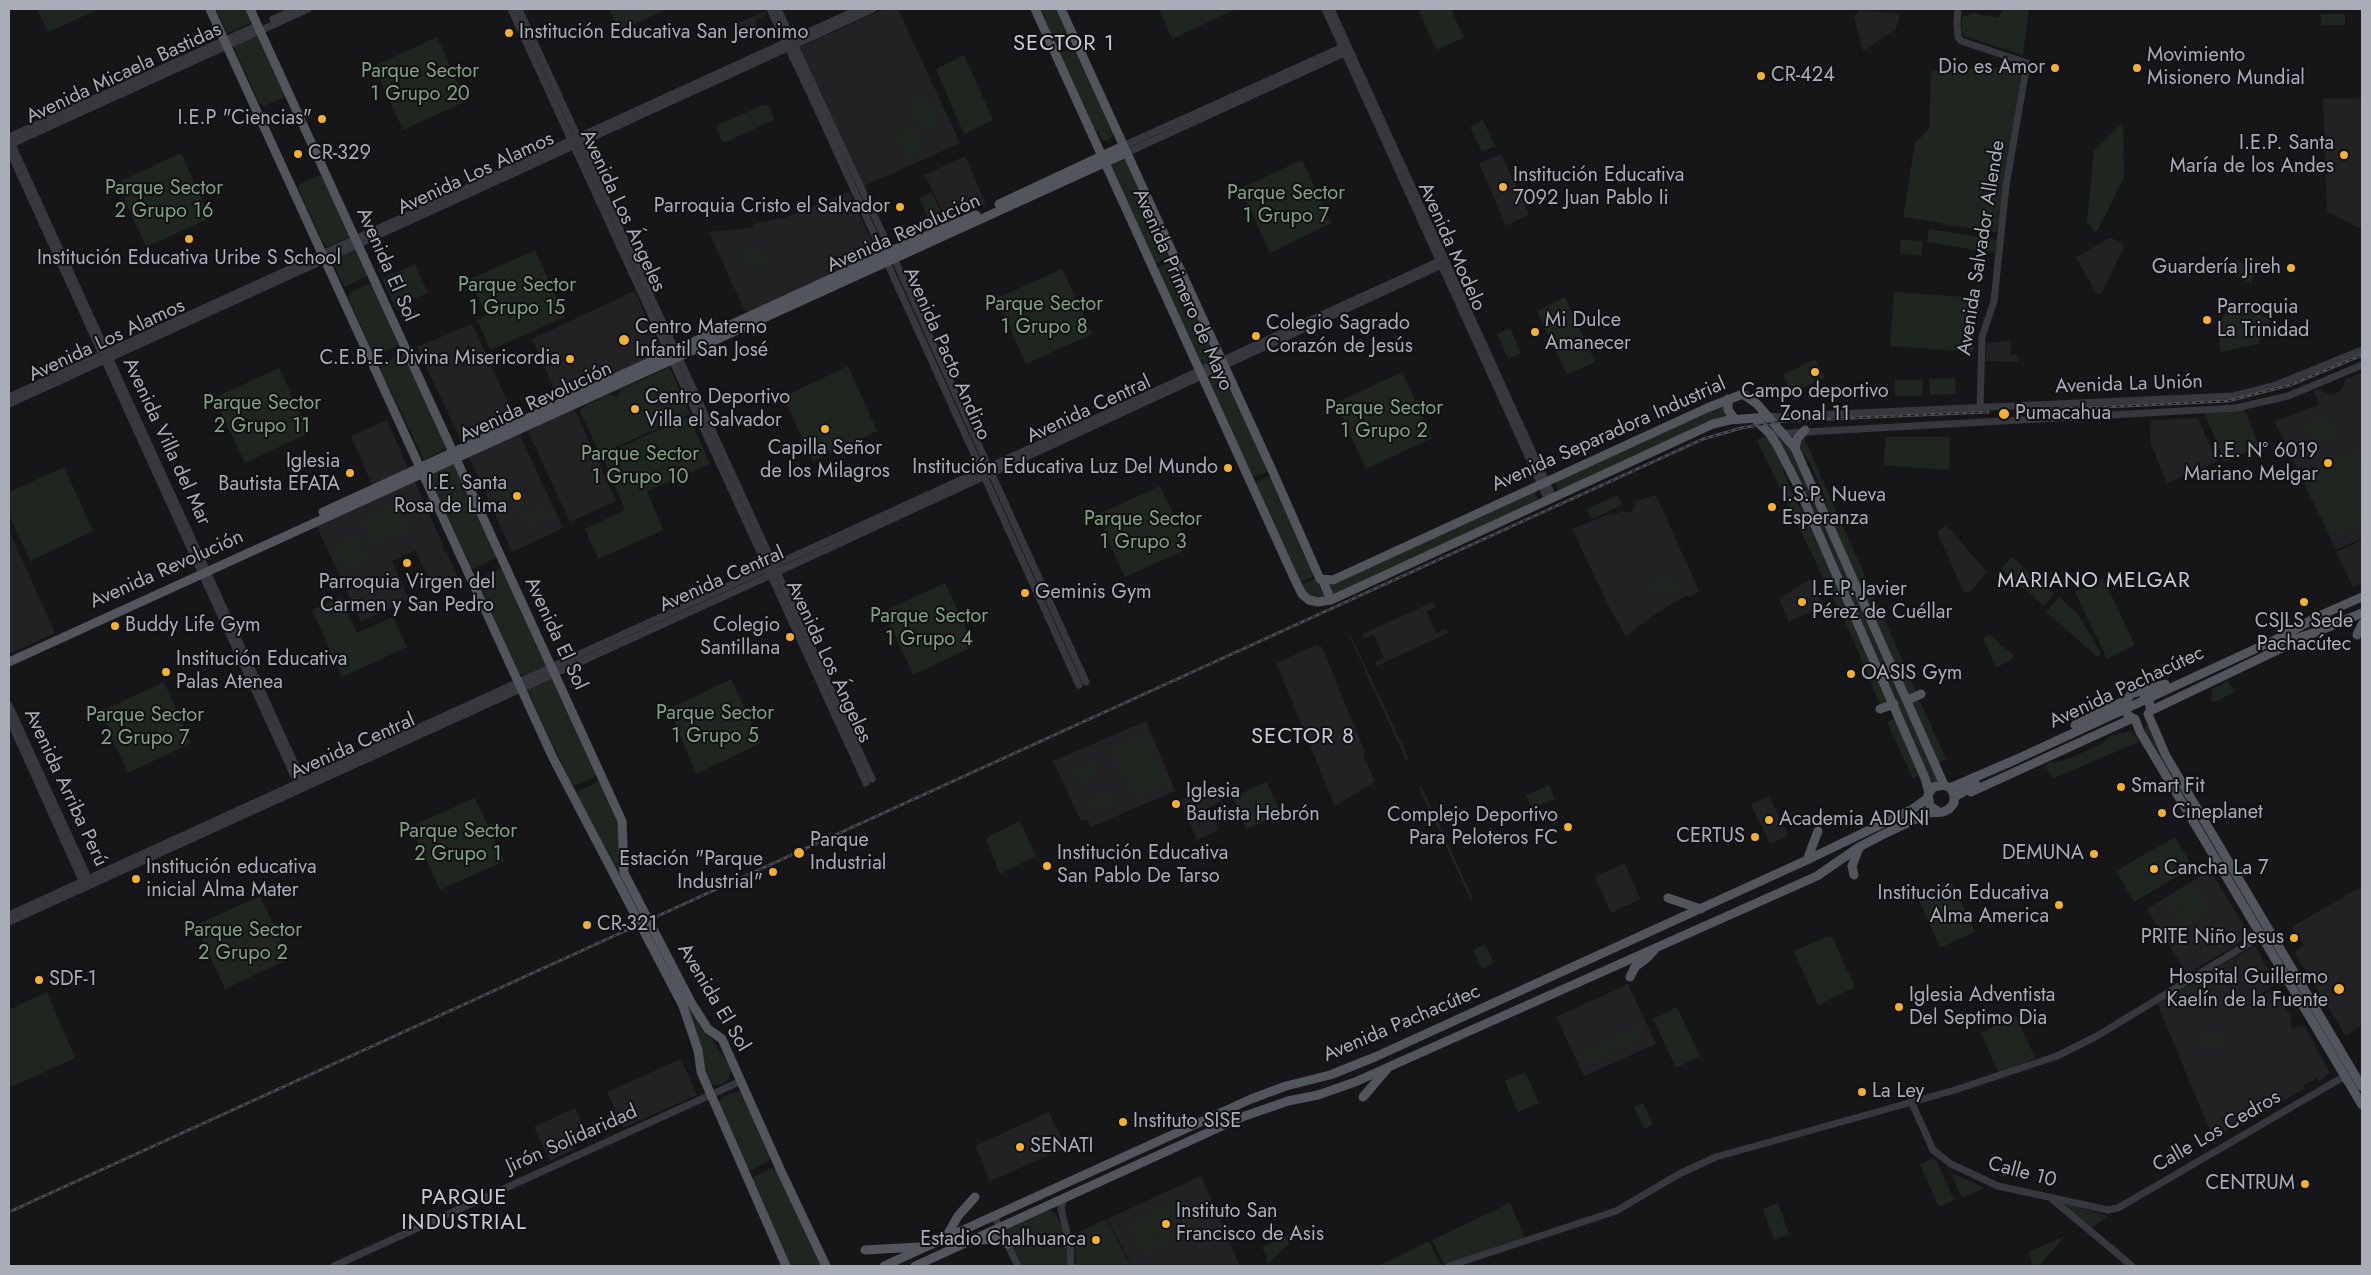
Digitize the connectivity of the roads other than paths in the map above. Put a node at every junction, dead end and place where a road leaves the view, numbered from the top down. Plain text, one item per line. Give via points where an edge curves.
1 (210, 9) edge
2 (250, 9) edge
3 (296, 9) edge
4 (308, 9) edge
5 (511, 9) edge
6 (519, 9) edge
7 (770, 9) edge
8 (778, 9) edge
9 (859, 9) edge
10 (873, 9) edge
11 (1035, 9) edge
12 (1061, 9) edge
13 (1325, 9) edge
14 (1331, 9) edge
15 (1958, 9) edge
16 (259, 28) junction
17 (226, 43) junction
18 (790, 44) junction
19 (1346, 49) junction
20 (576, 142) junction
21 (9, 143) edge
22 (1125, 150) junction
23 (1104, 159) junction
24 (356, 242) junction
25 (888, 256) junction
26 (323, 257) junction
27 (1443, 262) junction
28 (2362, 350) edge
29 (674, 355) junction
30 (106, 356) junction
31 (1222, 363) junction
32 (2362, 365) edge
33 (1200, 373) junction
34 (9, 397) edge
35 (1728, 399) junction
36 (9, 404) edge
37 (1757, 404) junction
38 (1980, 408) junction
39 (1769, 417) junction
40 (1744, 419) junction
41 (1805, 430) junction
42 (1782, 432) junction
43 (1770, 434) junction
44 (1795, 448) junction
45 (454, 456) junction
46 (421, 471) junction
47 (986, 473) junction
48 (1544, 483) junction
49 (1550, 498) junction
50 (1833, 532) junction
51 (1820, 538) junction
52 (771, 566) junction
53 (204, 570) junction
54 (774, 574) junction
55 (1321, 578) junction
56 (2362, 597) edge
57 (1330, 600) junction
58 (2362, 613) edge
59 (2317, 617) junction
60 (2362, 624) edge
61 (2319, 631) junction
62 (2357, 635) dead end
63 (9, 656) edge
64 (9, 662) edge
65 (551, 670) junction
66 (521, 684) junction
67 (1082, 684) dead end
68 (1922, 694) dead end
69 (2141, 694) junction
70 (1908, 700) junction
71 (2125, 702) junction
72 (1894, 704) junction
73 (9, 705) edge
74 (1880, 709) dead end
75 (2149, 711) junction
76 (2133, 718) junction
77 (9, 719) edge
78 (869, 781) dead end
79 (302, 785) junction
80 (1947, 786) junction
81 (1928, 796) junction
82 (1955, 798) junction
83 (1939, 812) junction
84 (1818, 831) dead end
85 (1859, 847) junction
86 (1807, 860) junction
87 (1854, 875) dead end
88 (87, 883) junction
89 (1668, 898) dead end
90 (1700, 909) junction
91 (9, 916) edge
92 (9, 922) edge
93 (2261, 936) junction
94 (1657, 946) junction
95 (1630, 977) dead end
96 (1532, 986) junction
97 (1538, 999) junction
98 (1397, 1047) junction
99 (1401, 1061) junction
100 (2362, 1066) edge
101 (1389, 1067) junction
102 (2349, 1074) junction
103 (741, 1081) junction
104 (2362, 1087) edge
105 (711, 1095) junction
106 (1363, 1097) dead end
107 (1911, 1102) junction
108 (2362, 1105) edge
109 (1154, 1142) junction
110 (1159, 1155) junction
111 (975, 1197) dead end
112 (1064, 1197) junction
113 (2050, 1198) junction
114 (2104, 1209) joint
115 (994, 1216) junction
116 (1000, 1228) junction
117 (945, 1239) junction
118 (965, 1244) junction
119 (1008, 1244) junction
120 (932, 1246) junction
121 (866, 1250) dead end
122 (334, 1266) edge
123 (786, 1266) edge
124 (826, 1266) edge
125 (884, 1266) edge
126 (915, 1266) edge
127 (1018, 1266) edge
128 (1071, 1266) edge
129 (1448, 1266) edge
130 (2132, 1266) edge

1 - 17 main road, Avenida El Sol
2 - 16 main road, Avenida El Sol
3 - 16 street, Avenida Micaela Bastidas
4 - 16 street, Avenida Micaela Bastidas
5 - 20 street, Avenida Los Ángeles
6 - 20 street, Avenida Los Ángeles
7 - 18 street, Avenida Pacto Andino
8 - 18 street, Avenida Pacto Andino
9 - 18 street, Avenida Los Alamos
10 - 18 street, Avenida Los Alamos
11 - 23 main road, Avenida Primero de Mayo
12 - 22 main road, Avenida Primero de Mayo
13 - 19 street, Avenida Modelo
14 - 19 street, Avenida Modelo
15 - 38 street, Avenida Salvador Allende via 1961,41 2027,63 2006,186 1994,301 1982,337
16 - 17 street, Avenida Micaela Bastidas
16 - 24 main road, Avenida El Sol
17 - 21 street, Avenida Micaela Bastidas
17 - 26 main road, Avenida El Sol
18 - 20 street, Avenida Los Alamos
18 - 25 street, Avenida Pacto Andino
19 - 22 street, Avenida Revolución
19 - 27 street, Avenida Modelo
20 - 24 street, Avenida Los Alamos
20 - 29 street, Avenida Los Ángeles
21 - 30 street, Avenida Villa del Mar
22 - 23 main road, Avenida Revolución
22 - 31 main road, Avenida Primero de Mayo
23 - 25 main road, Avenida Revolución
23 - 33 main road, Avenida Primero de Mayo
24 - 26 street, Avenida Los Alamos
24 - 45 main road, Avenida El Sol
25 - 29 main road, Avenida Revolución
25 - 47 street, Avenida Pacto Andino
26 - 30 street, Avenida Los Alamos
26 - 46 main road, Avenida El Sol
27 - 31 street, Avenida Central
27 - 48 street, Avenida Modelo
28 - 38 street, Avenida La Unión via 2273,386 2233,396
29 - 45 main road, Avenida Revolución
29 - 52 street, Avenida Los Ángeles
30 - 34 street, Avenida Los Alamos
30 - 36 street, Avenida Los Alamos
30 - 53 street, Avenida Villa del Mar
31 - 33 street, Avenida Central
31 - 55 main road, Avenida Primero de Mayo
32 - 41 street, Avenida La Unión via 2288,396 2236,408
33 - 47 street, Avenida Central
33 - 57 main road, Avenida Primero de Mayo via 1297,586 1309,600
35 - 37 main road, Avenida Separadora Industrial via 1742,394
35 - 40 main road via 1728,410
35 - 48 main road, Avenida Separadora Industrial
37 - 39 main road, Avenida Separadora Industrial
37 - 40 main road via 1753,413
38 - 39 street, Avenida La Unión
39 - 40 main road, Avenida Separadora Industrial
39 - 42 main road
40 - 43 main road
40 - 49 main road, Avenida Separadora Industrial via 1713,424
41 - 42 street, Avenida La Unión
41 - 44 main road
42 - 43 street, Avenida La Unión
42 - 44 main road
43 - 51 main road via 1788,464
44 - 50 main road
45 - 46 main road, Avenida Revolución
45 - 65 main road, Avenida El Sol
46 - 53 main road, Avenida Revolución
46 - 66 main road, Avenida El Sol
47 - 52 street, Avenida Central
47 - 54 street, Avenida Central
47 - 67 street, Avenida Pacto Andino
48 - 49 street, Avenida Modelo
48 - 55 main road, Avenida Separadora Industrial via 1333,580
49 - 57 main road, Avenida Separadora Industrial
50 - 51 main road
50 - 70 main road
51 - 72 main road
52 - 54 street, Avenida Los Ángeles
52 - 65 street, Avenida Central
53 - 63 main road, Avenida Revolución
53 - 64 main road, Avenida Revolución
53 - 79 street, Avenida Villa del Mar
54 - 65 street, Avenida Central
54 - 78 street, Avenida Los Ángeles
55 - 57 main road
56 - 59 main road, Avenida Pachacútec
58 - 61 main road, Avenida Pachacútec
59 - 69 main road, Avenida Pachacútec
59 - 80 main road, Avenida Pachacútec via 2279,638 2017,759
60 - 62 main road
61 - 75 main road, Avenida Pachacútec
61 - 82 main road, Avenida Pachacútec via 2260,652 1974,784
65 - 66 street, Avenida Central
65 - 103 main road, Avenida El Sol via 622,821 624,873 632,892 692,1004 708,1029 722,1039
66 - 79 street, Avenida Central
66 - 105 main road, Avenida El Sol via 572,797 683,1006 698,1050 700,1072
68 - 70 main road
69 - 71 main road via 2131,694
69 - 75 main road, bridge via 2149,700
70 - 80 main road
71 - 76 main road, bridge via 2125,711
71 - 80 main road, Avenida Pachacútec
72 - 74 main road
72 - 81 main road via 1926,778
73 - 88 street, Avenida Arriba Perú
75 - 76 main road via 2143,718
75 - 102 main road via 2166,756
76 - 82 main road, Avenida Pachacútec
76 - 93 main road
77 - 88 street, Avenida Arriba Perú
79 - 88 street, Avenida Central
80 - 81 main road via 1936,785
80 - 82 main road
81 - 83 main road via 1930,806
81 - 86 main road, Avenida Pachacútec via 1913,809
82 - 83 main road via 1950,809
83 - 85 main road, Avenida Pachacútec via 1917,818
84 - 86 main road
85 - 87 main road via 1852,866
85 - 94 main road, Avenida Pachacútec via 1817,876
86 - 90 main road, Avenida Pachacútec
88 - 91 street, Avenida Central
88 - 92 street, Avenida Central
89 - 90 main road
90 - 96 main road, Avenida Pachacútec
93 - 102 main road
93 - 107 street via 2097,1036 2057,1056
94 - 95 main road
94 - 97 main road, Avenida Pachacútec
96 - 97 main road via 1538,992
96 - 98 main road, Avenida Pachacútec
97 - 99 main road, Avenida Pachacútec
98 - 99 main road via 1396,1056
98 - 109 main road, Avenida Pachacútec via 1330,1075 1251,1099
99 - 101 main road, Avenida Pachacútec
100 - 102 main road
101 - 106 main road
101 - 110 main road, Avenida Pachacútec via 1337,1089 1262,1109
102 - 104 main road
102 - 108 main road
102 - 114 street, Calle Los Cedros via 2118,1208
103 - 105 street, Jirón Solidaridad
103 - 124 main road, Avenida El Sol
105 - 122 street, Jirón Solidaridad
105 - 123 main road, Avenida El Sol
107 - 113 street, Calle 10 via 1937,1154 1971,1175 1998,1186
107 - 129 street via 1716,1158 1679,1174 1616,1211
109 - 110 main road via 1160,1146
109 - 115 main road, Avenida Pachacútec
110 - 112 main road, Avenida Pachacútec
111 - 117 main road via 958,1216
112 - 116 main road, Avenida Pachacútec
112 - 128 street via 1061,1208
113 - 114 street, Calle 10
113 - 130 street
115 - 116 street
115 - 117 main road, Avenida Pachacútec
116 - 118 main road, Avenida Pachacútec
116 - 119 street
117 - 120 main road, Avenida Pachacútec
118 - 119 main road via 996,1239
118 - 126 main road, Avenida Pachacútec
119 - 127 street
120 - 121 main road
120 - 125 main road, Avenida Pachacútec

